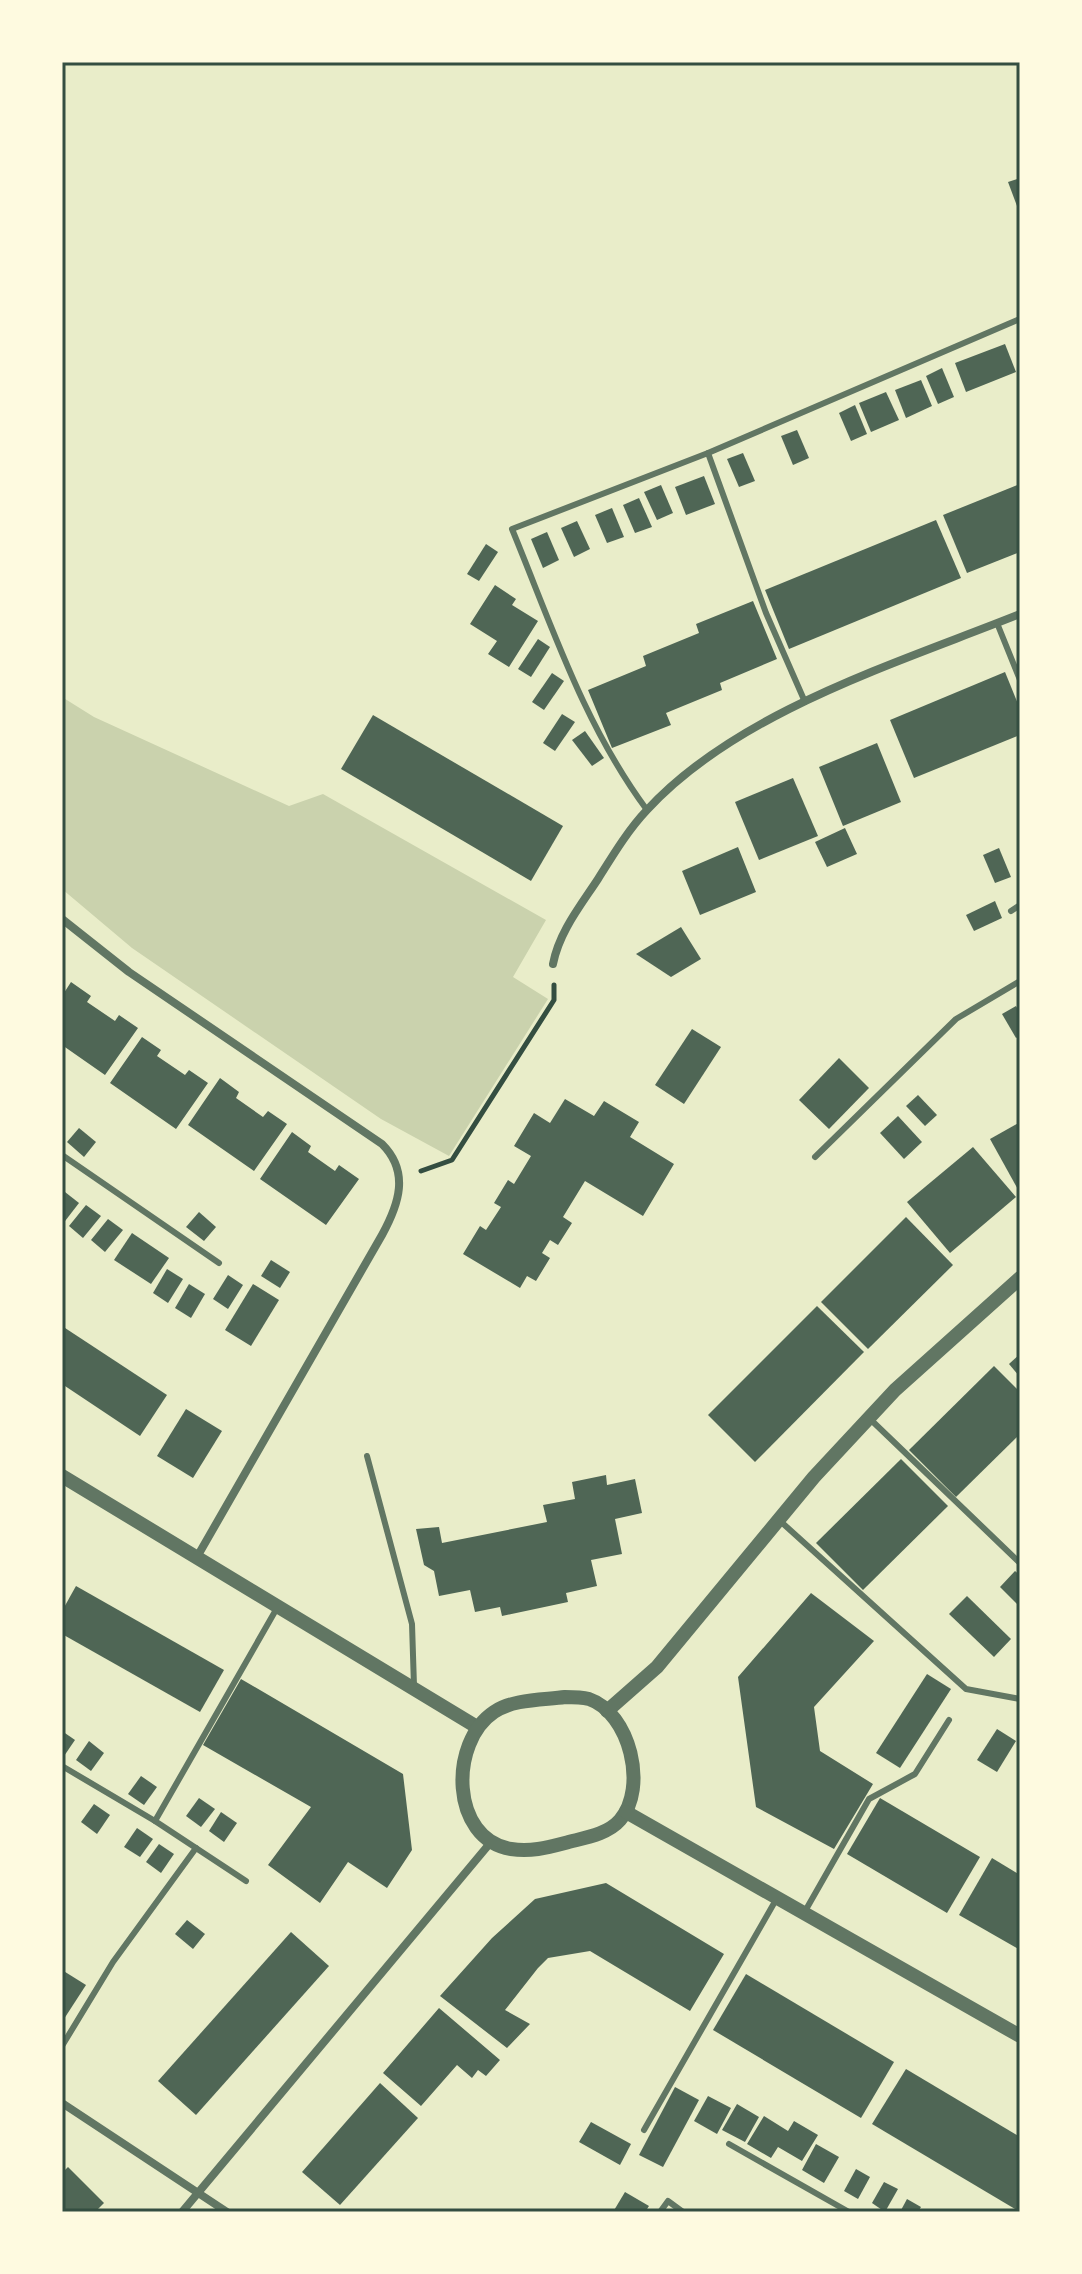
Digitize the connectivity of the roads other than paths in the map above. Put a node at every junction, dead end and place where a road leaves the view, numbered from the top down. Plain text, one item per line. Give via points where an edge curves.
1 (1020, 319) edge
2 (708, 453) junction
3 (1020, 614) edge
4 (997, 623) junction
5 (1020, 680) edge
6 (805, 702) junction
7 (647, 810) junction
8 (1020, 905) edge
9 (1011, 911) dead end
10 (62, 919) edge
11 (553, 964) road end
12 (1020, 981) edge
13 (62, 1155) edge
14 (815, 1157) dead end
15 (219, 1263) dead end
16 (1020, 1278) edge
17 (870, 1419) junction
18 (367, 1456) dead end
19 (62, 1476) edge
20 (779, 1520) junction
21 (197, 1557) junction
22 (1020, 1563) edge
23 (279, 1605) junction
24 (414, 1686) junction
25 (1020, 1699) edge
26 (607, 1711) junction
27 (949, 1720) dead end
28 (477, 1727) junction
29 (62, 1766) edge
30 (626, 1812) junction
31 (155, 1821) junction
32 (491, 1842) junction
33 (196, 1848) junction
34 (246, 1881) dead end
35 (777, 1898) junction
36 (804, 1913) junction
37 (1020, 2036) edge
38 (62, 2046) edge
39 (62, 2103) edge
40 (644, 2130) dead end
41 (729, 2144) dead end
42 (200, 2194) junction
43 (182, 2212) edge
44 (227, 2212) edge
45 (660, 2212) edge
46 (683, 2212) edge
47 (849, 2212) edge

1 - 2 lane
2 - 6 lane via 766,613
2 - 7 lane via 512,529 578,694
3 - 4 street
4 - 5 lane
4 - 6 street
6 - 7 street via 729,742
7 - 11 street via 564,931
8 - 9 lane
10 - 21 street via 129,972 382,1144 400,1179 389,1224
12 - 14 lane via 956,1019
13 - 15 lane
16 - 17 street via 895,1390
17 - 20 street
17 - 22 lane
18 - 24 lane via 412,1624
19 - 21 street
20 - 25 lane via 966,1689
20 - 26 street via 657,1667
21 - 23 street
23 - 24 street
23 - 31 lane
24 - 28 street
26 - 28 street via 588,1699 565,1697 500,1708
26 - 30 street via 625,1736 633,1786
27 - 36 lane via 915,1774 869,1799
28 - 32 street via 465,1747 463,1781 471,1819
29 - 31 lane
30 - 32 street via 609,1829 539,1850 507,1849
30 - 35 street
31 - 33 lane
32 - 42 street
33 - 34 lane
33 - 38 lane via 113,1962
35 - 36 street
35 - 40 lane
36 - 37 street
39 - 42 street
41 - 47 lane
42 - 43 street
42 - 44 street
45 - 46 lane via 668,2201

